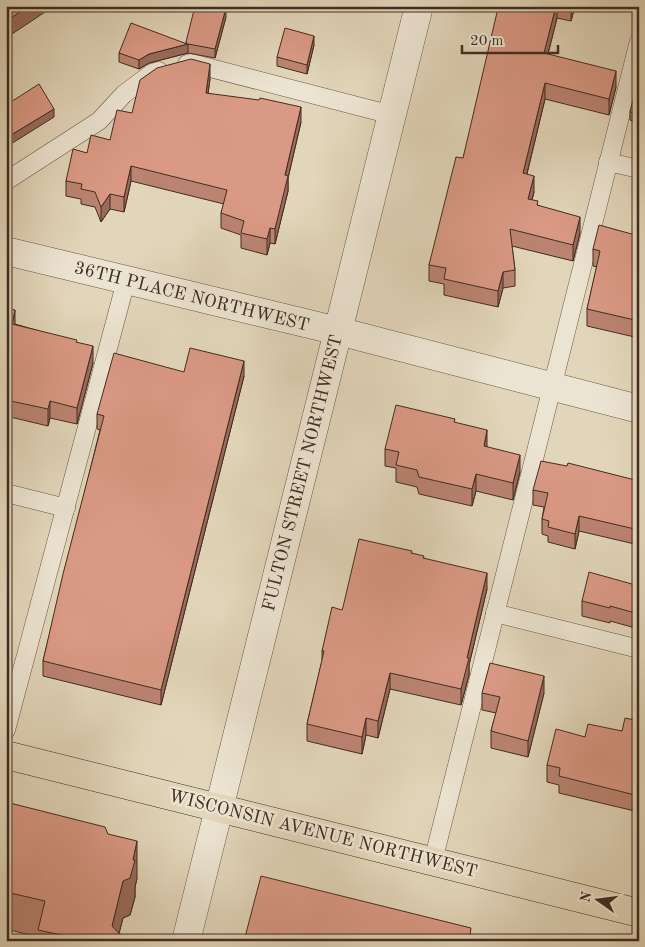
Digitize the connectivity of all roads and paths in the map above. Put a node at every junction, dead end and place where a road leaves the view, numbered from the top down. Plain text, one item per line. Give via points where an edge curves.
1 (419, 6) edge
2 (639, 40) edge
3 (392, 115) junction
4 (608, 162) junction
5 (639, 169) edge
6 (6, 181) edge
7 (6, 251) edge
8 (126, 280) junction
9 (338, 331) junction
10 (551, 388) junction
11 (639, 409) edge
12 (6, 493) edge
13 (66, 508) junction
14 (495, 612) junction
15 (639, 649) edge
16 (6, 730) edge
17 (6, 755) edge
18 (219, 807) junction
19 (433, 861) junction
20 (639, 912) edge
21 (186, 941) edge

1 - 3 street, FULTON STREET NORTHWEST
2 - 4 lane
3 - 6 lane via 191,63 152,73 124,94 100,121
3 - 9 street, FULTON STREET NORTHWEST
4 - 5 lane
4 - 10 lane
7 - 8 street, 36TH PLACE NORTHWEST
8 - 9 street, 36TH PLACE NORTHWEST
8 - 13 lane
9 - 10 street, 36TH PLACE NORTHWEST
9 - 18 street, FULTON STREET NORTHWEST
10 - 11 street, 36TH PLACE NORTHWEST
10 - 14 lane
12 - 13 lane
13 - 16 lane
14 - 15 lane
14 - 19 lane
17 - 18 main road, WISCONSIN AVENUE NORTHWEST
18 - 19 main road, WISCONSIN AVENUE NORTHWEST
18 - 21 street, FULTON STREET NORTHWEST
19 - 20 main road, WISCONSIN AVENUE NORTHWEST

